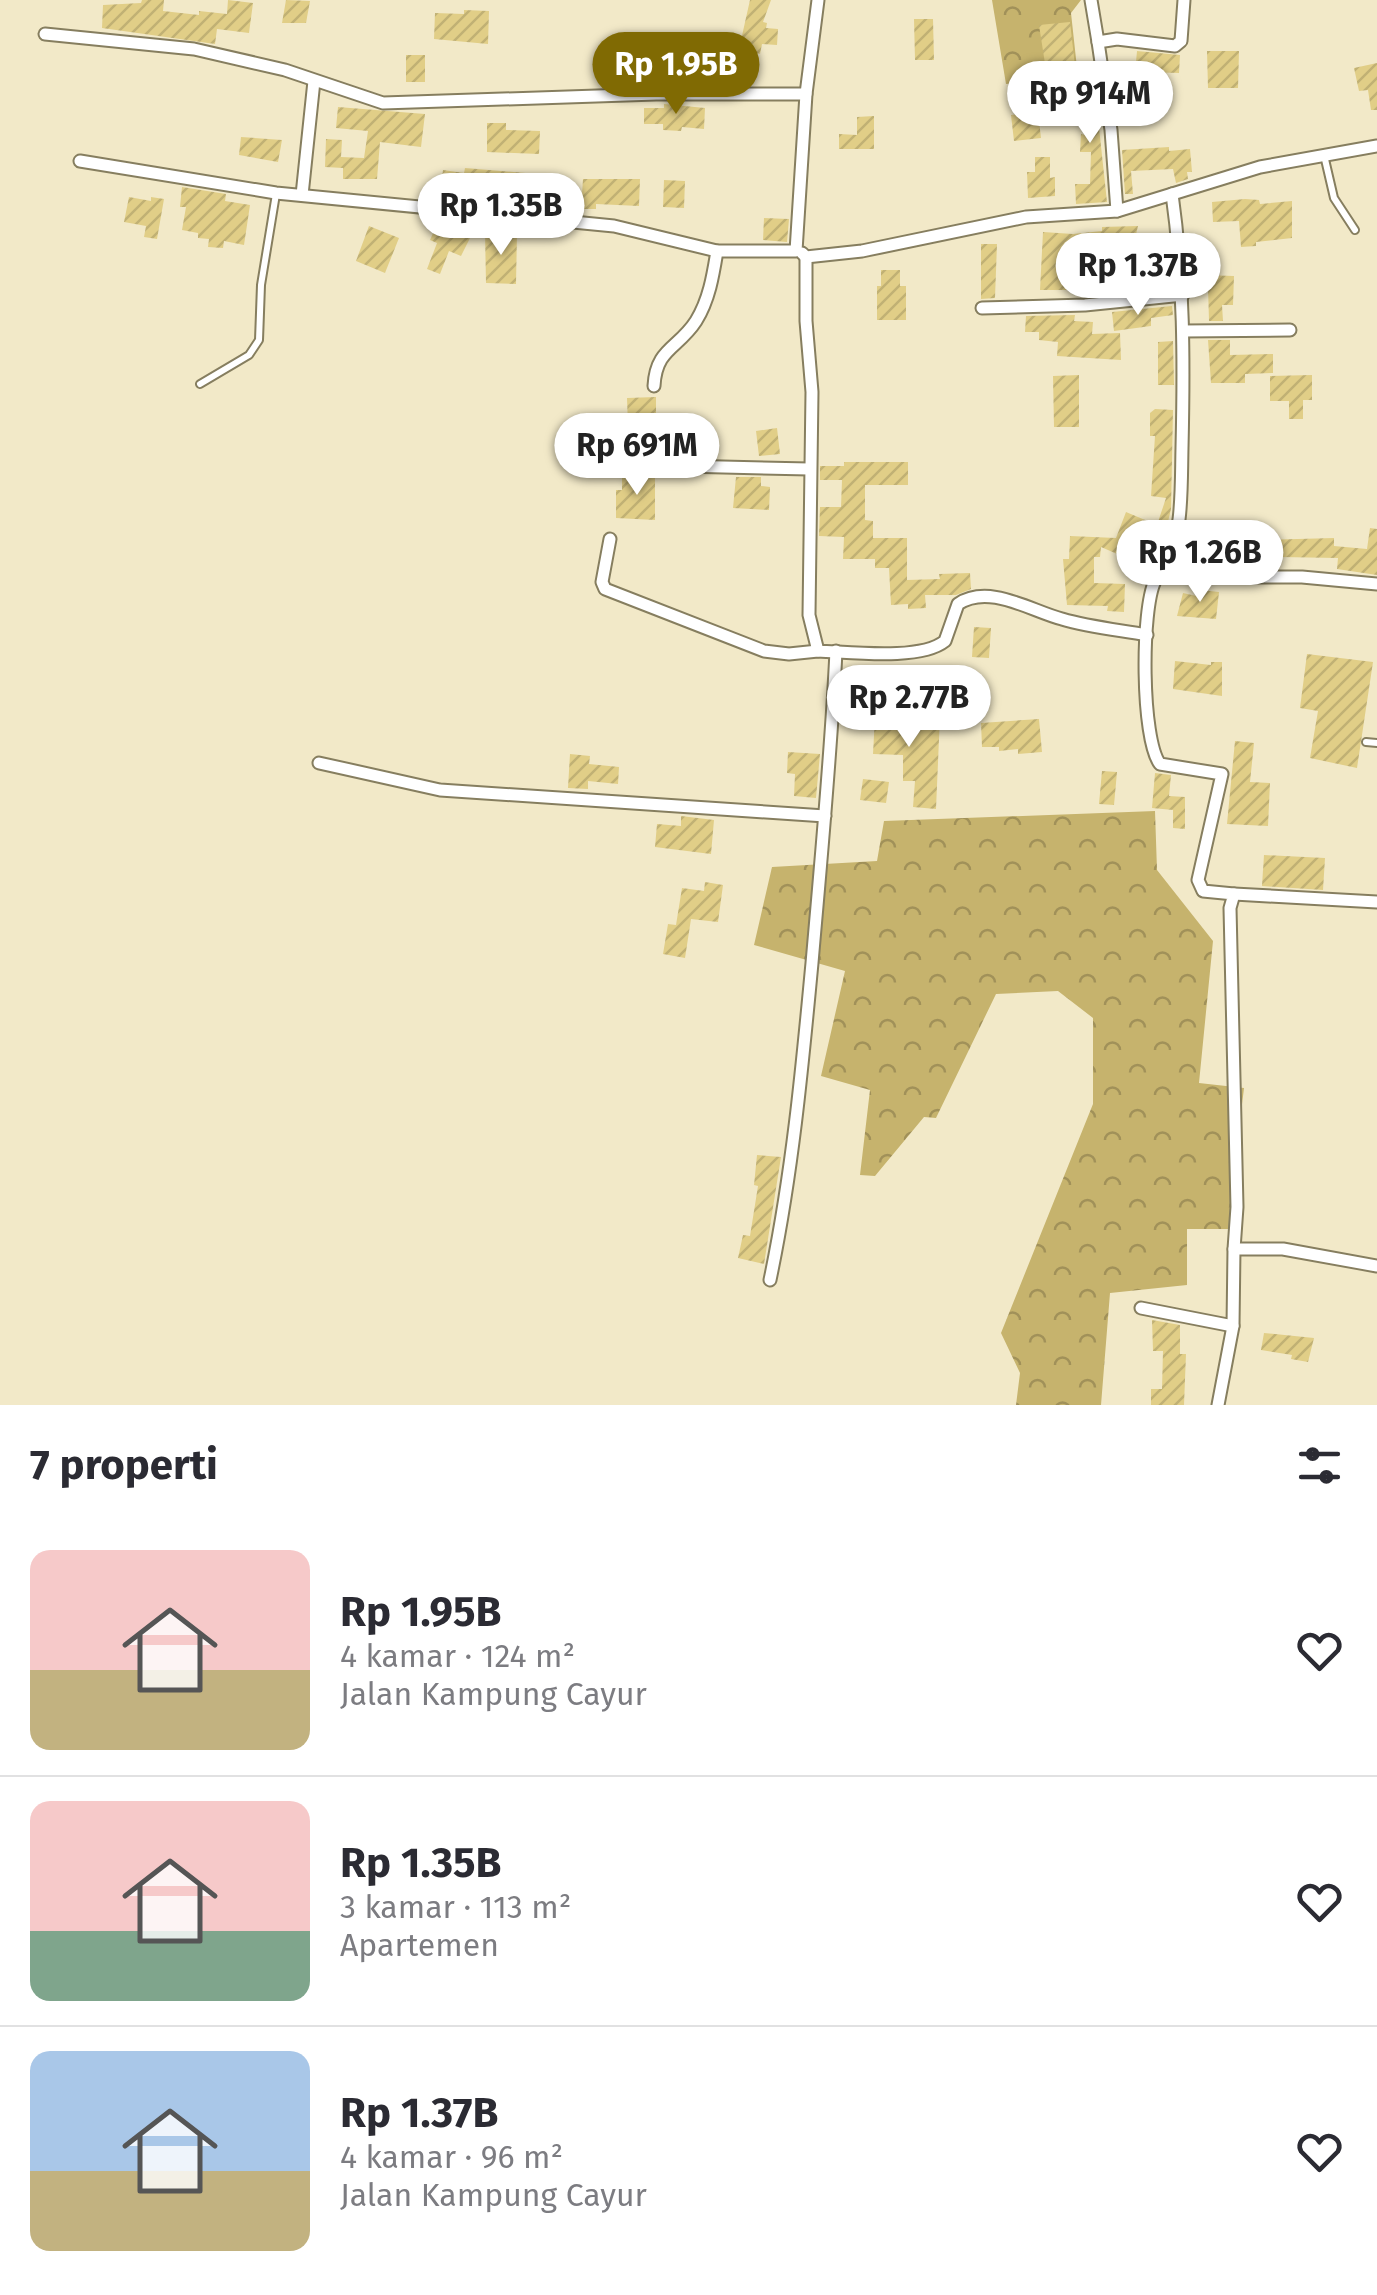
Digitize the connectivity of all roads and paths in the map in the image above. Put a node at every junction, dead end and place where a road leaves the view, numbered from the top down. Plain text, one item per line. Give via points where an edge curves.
1 (818, 0) edge
2 (1090, 0) edge
3 (1184, 0) edge
4 (46, 34) dead end
5 (1098, 42) junction
6 (314, 81) junction
7 (806, 94) junction
8 (1377, 146) edge
9 (1324, 154) junction
10 (80, 161) dead end
11 (276, 193) junction
12 (1172, 194) junction
13 (302, 196) junction
14 (1117, 211) junction
15 (1355, 230) dead end
16 (717, 251) junction
17 (801, 254) junction
18 (1182, 295) junction
19 (982, 308) dead end
20 (1290, 330) dead end
21 (1183, 331) junction
22 (200, 384) dead end
23 (654, 386) dead end
24 (682, 466) dead end
25 (809, 469) junction
26 (610, 538) dead end
27 (1166, 570) junction
28 (1377, 584) edge
29 (1147, 634) junction
30 (818, 651) junction
31 (836, 652) junction
32 (1366, 742) dead end
33 (1377, 743) edge
34 (319, 762) dead end
35 (826, 816) junction
36 (1234, 894) junction
37 (1377, 902) edge
38 (1234, 1249) junction
39 (1377, 1266) edge
40 (770, 1280) dead end
41 (1140, 1308) dead end
42 (1232, 1326) junction
43 (1218, 1405) edge

1 - 7 street
2 - 5 street
3 - 5 street via 1181,41 1174,46
4 - 6 street via 194,49
5 - 14 street
6 - 7 street via 400,104
6 - 13 street
7 - 17 street
8 - 9 street
9 - 12 street
9 - 15 lane via 1334,198
10 - 11 street
11 - 13 street
11 - 22 lane via 259,340 249,356
12 - 14 street
12 - 18 street
13 - 16 street via 614,226
14 - 17 street via 1026,218 862,251
16 - 17 street
16 - 23 street via 703,308 659,360
17 - 25 street via 812,392
18 - 19 street
18 - 21 street
20 - 21 street
21 - 27 street via 1180,528
24 - 25 street
25 - 30 street via 809,615
26 - 30 street via 605,588 764,651
27 - 28 street
27 - 29 street via 1156,579
29 - 31 street via 1063,620 1002,598 974,598 954,609 941,645 916,652
29 - 36 street via 1152,754 1172,768 1222,774 1198,880 1203,891
30 - 31 street
31 - 35 street
32 - 33 lane
34 - 35 street via 440,790
35 - 40 street via 790,1176
36 - 37 street
36 - 38 street
38 - 39 street via 1284,1249
38 - 42 street
41 - 42 street
42 - 43 street

